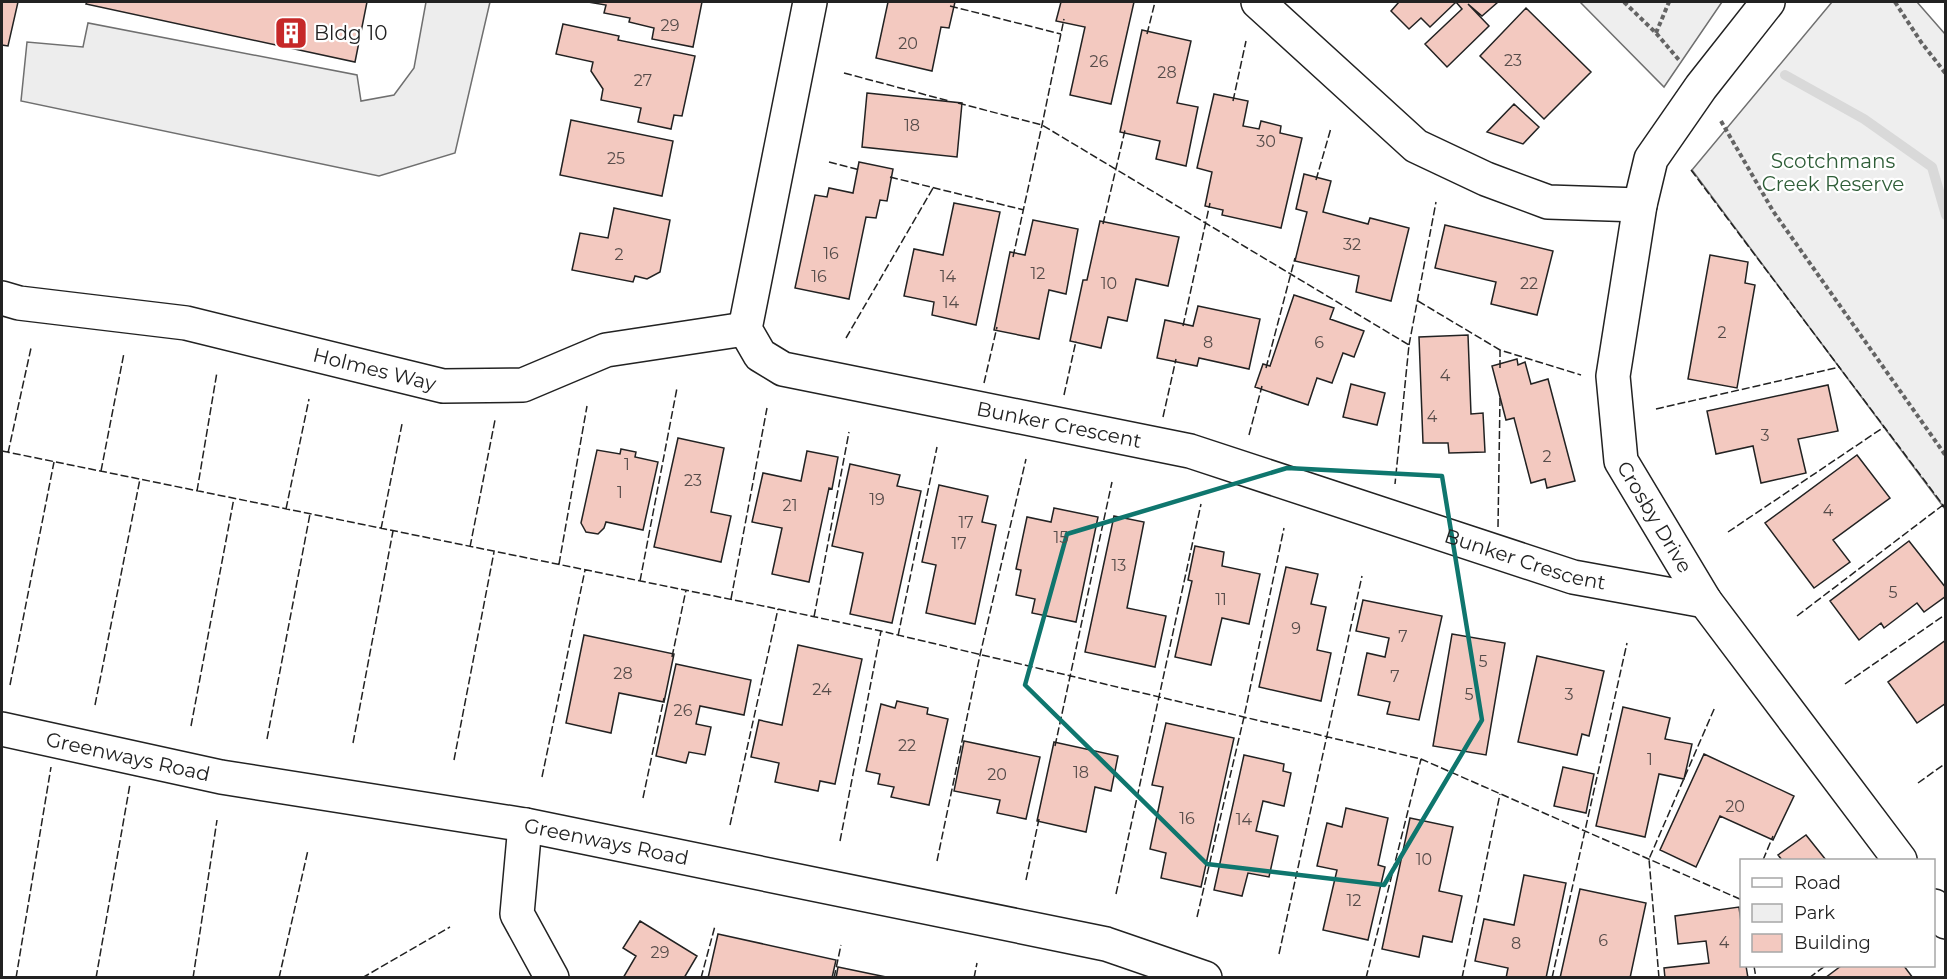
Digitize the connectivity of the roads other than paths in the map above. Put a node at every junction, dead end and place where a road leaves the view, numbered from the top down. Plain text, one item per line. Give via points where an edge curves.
1 (810, 2) edge
2 (1258, 2) edge
3 (1768, 2) edge
4 (1640, 205) junction
5 (2, 298) edge
6 (745, 329) junction
7 (1705, 601) junction
8 (2, 729) edge
9 (525, 825) junction
10 (1898, 859) edge
11 (1935, 907) edge
12 (1946, 922) edge
13 (552, 978) edge
14 (1205, 978) edge

1 - 6 street
2 - 4 street via 1416,146 1486,179 1548,202
3 - 4 street, Crosby Drive via 1651,159
4 - 7 street, Crosby Drive via 1613,375 1621,461
5 - 6 street, Holmes Way via 186,323 443,386 523,386 606,350
6 - 7 street, Bunker Crescent via 760,355 783,369 1190,451 1573,577
7 - 10 street, Crosby Drive
8 - 9 street, Greenways Road via 221,777
9 - 13 street via 517,914
9 - 14 street, Greenways Road via 1106,944
11 - 12 street

